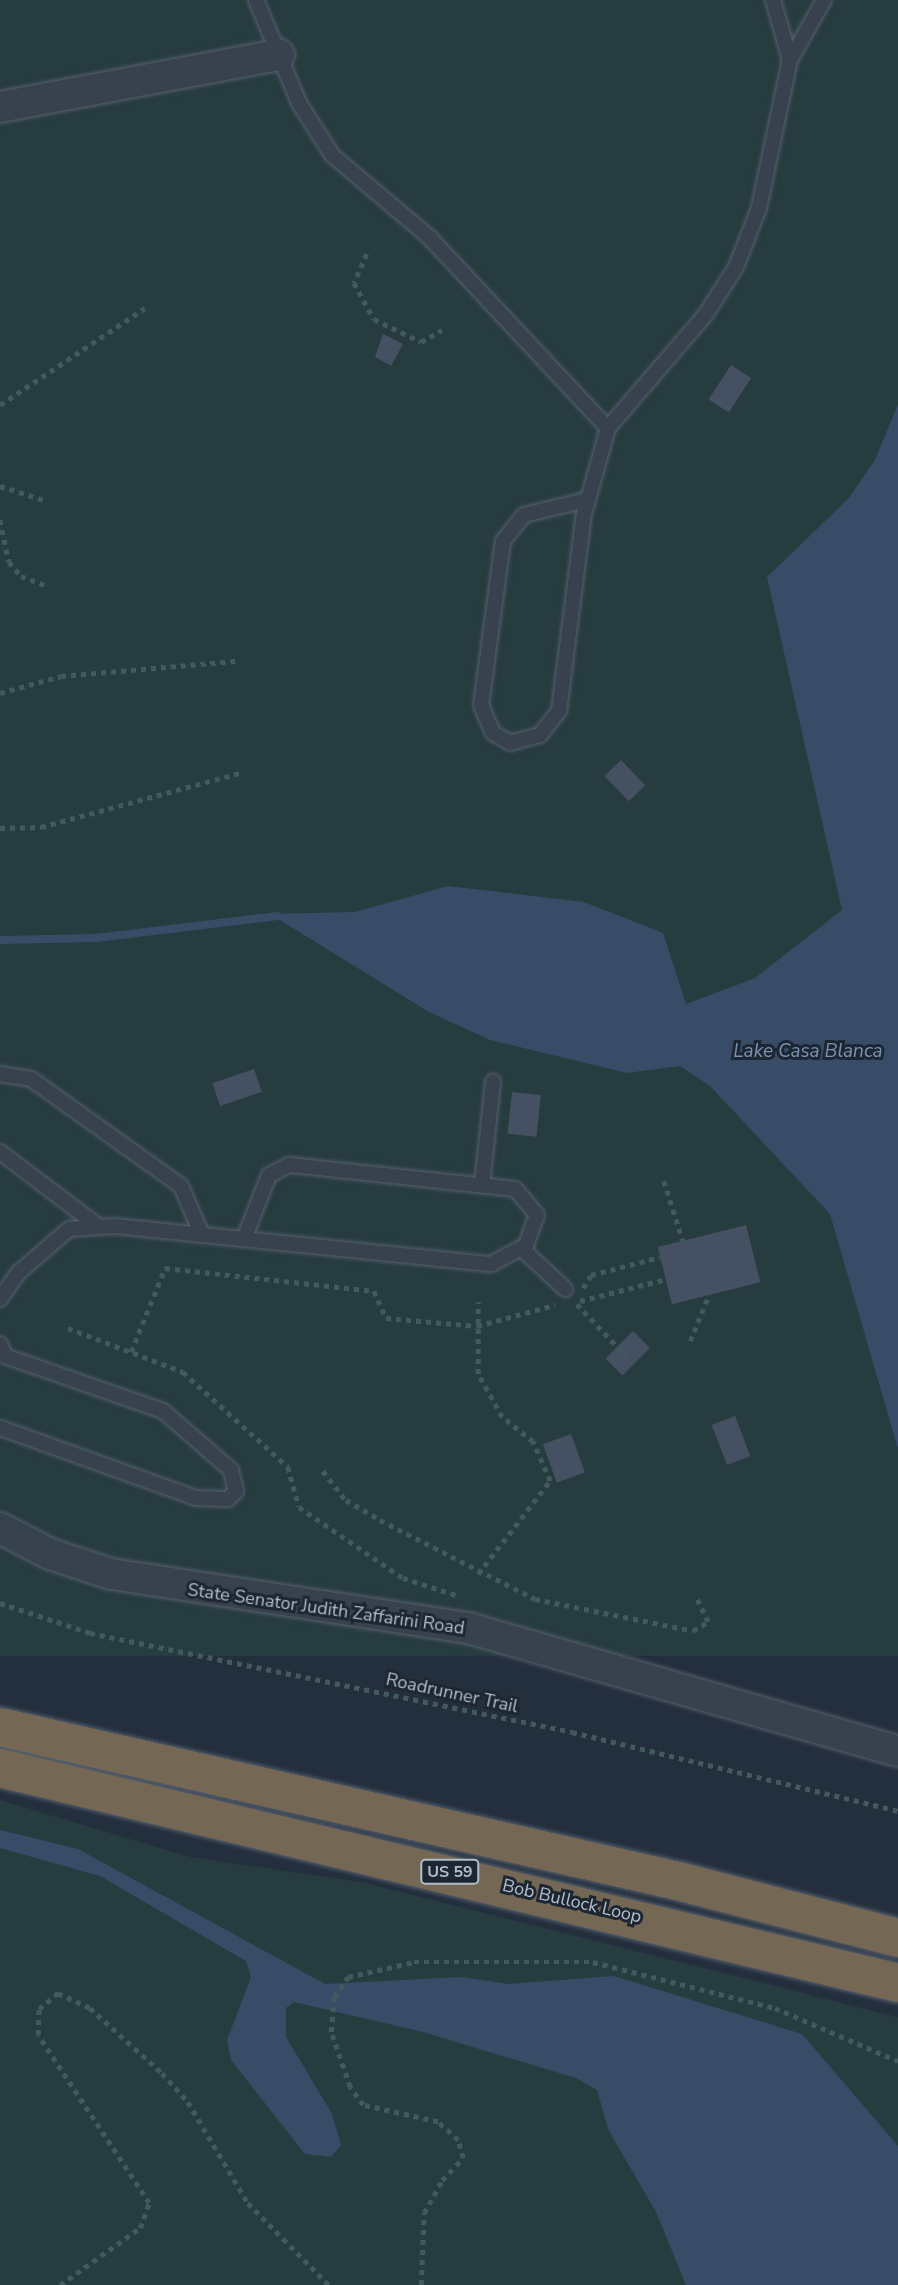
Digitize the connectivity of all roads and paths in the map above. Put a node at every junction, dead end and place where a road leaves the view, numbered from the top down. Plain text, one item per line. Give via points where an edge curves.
1 (257, 0) edge
2 (774, 0) edge
3 (824, 0) edge
4 (279, 55) junction
5 (790, 60) junction
6 (0, 107) edge
7 (367, 254) dead end
8 (145, 308) dead end
9 (442, 330) dead end
10 (0, 405) edge
11 (608, 428) junction
12 (0, 486) edge
13 (44, 500) dead end
14 (586, 500) junction
15 (0, 520) edge
16 (44, 585) dead end
17 (235, 661) dead end
18 (0, 693) edge
19 (244, 772) dead end
20 (0, 828) edge
21 (0, 1074) edge
22 (494, 1082) dead end
23 (0, 1152) edge
24 (664, 1181) dead end
25 (482, 1185) junction
26 (99, 1226) junction
27 (202, 1234) junction
28 (244, 1238) junction
29 (683, 1241) dead end
30 (522, 1249) junction
31 (660, 1256) dead end
32 (666, 1279) dead end
33 (565, 1289) dead end
34 (709, 1295) dead end
35 (0, 1299) edge
36 (478, 1302) dead end
37 (575, 1302) junction
38 (477, 1326) junction
39 (68, 1328) dead end
40 (690, 1341) dead end
41 (131, 1352) junction
42 (2, 1353) edge
43 (627, 1357) dead end
44 (0, 1428) edge
45 (323, 1471) dead end
46 (0, 1528) edge
47 (478, 1574) junction
48 (456, 1594) dead end
49 (696, 1597) dead end
50 (0, 1603) edge
51 (0, 1727) edge
52 (898, 1751) edge
53 (0, 1768) edge
54 (898, 1811) edge
55 (898, 1938) edge
56 (898, 1983) edge
57 (898, 2061) edge
58 (60, 2285) edge
59 (329, 2285) edge
60 (421, 2285) edge

1 - 4 lane
2 - 5 lane
3 - 5 lane
4 - 6 street
4 - 11 lane via 307,118 332,155 429,237
5 - 11 lane via 767,178 736,267 689,337
7 - 9 path via 354,283 374,319 421,342
8 - 10 path
11 - 14 lane
12 - 13 path
14 - 14 lane via 524,515 503,541 481,705 493,733 510,743 540,735 559,711
15 - 16 path via 9,562 21,576
17 - 18 path via 61,676
19 - 20 path via 41,827
21 - 27 lane via 31,1079 181,1186
22 - 25 lane
23 - 26 lane
24 - 29 path
25 - 28 lane via 289,1165 269,1175
25 - 30 lane via 515,1189 529,1200 535,1230
26 - 27 lane
26 - 35 lane via 57,1235
27 - 28 lane
28 - 30 lane via 491,1264
30 - 33 lane
31 - 37 path via 591,1275
32 - 37 path
34 - 40 path
36 - 38 path
37 - 38 path
37 - 43 path
38 - 41 path via 386,1318 374,1291 165,1268
38 - 47 path via 478,1374 502,1417 533,1442 550,1481
39 - 41 path
41 - 48 path via 183,1372 288,1467 299,1507 402,1578
42 - 44 lane via 163,1411 232,1471 236,1491 228,1499 196,1498
45 - 47 path via 346,1500
46 - 52 street, State Senator Judith Zaffarini Road via 50,1555 111,1573 468,1628
47 - 49 path via 551,1604 694,1630 708,1622
50 - 54 path, Roadrunner Trail via 90,1633 572,1732
51 - 55 highway, US 59 via 678,1881
53 - 56 highway, Bob Bullock Loop / US 59
57 - 60 path via 775,2008 593,1962 414,1962 348,1976 334,1997 331,2017 340,2065 363,2105 438,2122 458,2140 463,2158 442,2180 424,2213
58 - 59 path via 140,2228 149,2203 38,2035 39,2009 58,1993 90,2008 162,2073 188,2102 248,2203

